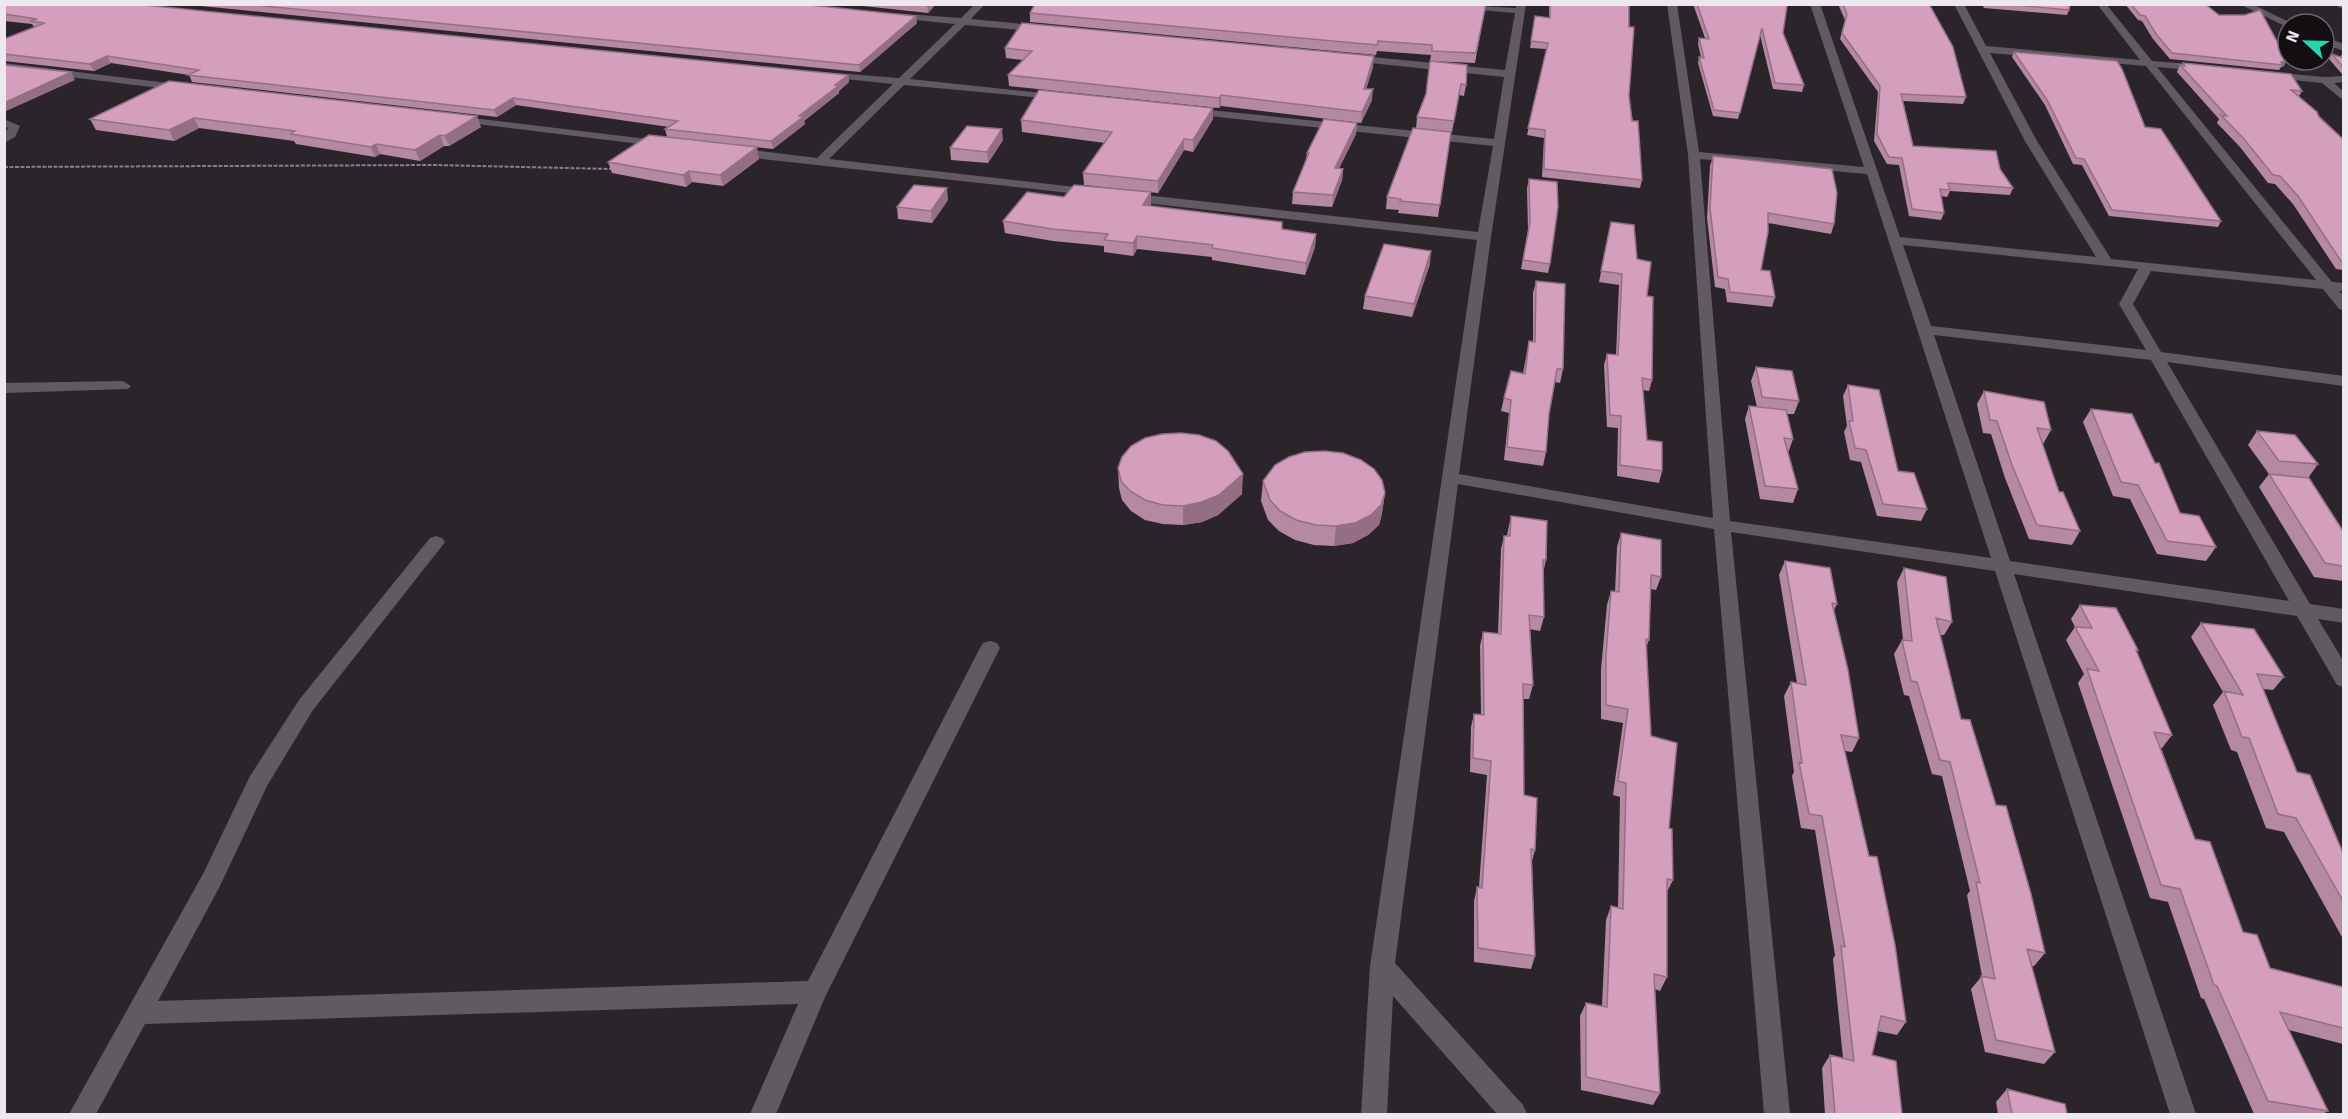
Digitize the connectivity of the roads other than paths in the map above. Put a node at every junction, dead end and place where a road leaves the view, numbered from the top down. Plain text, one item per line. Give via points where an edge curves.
1 (981, 4) edge
2 (1445, 4) edge
3 (1672, 4) edge
4 (1815, 4) edge
5 (1959, 4) edge
6 (2101, 4) edge
7 (2243, 4) edge
8 (2337, 4) edge
9 (2343, 7) edge
10 (1520, 8) edge
11 (884, 14) edge
12 (2276, 19) edge
13 (963, 21) junction
14 (1058, 30) edge
15 (1983, 49) junction
16 (1344, 58) edge
17 (2147, 62) junction
18 (4, 66) edge
19 (2218, 69) edge
20 (819, 73) edge
21 (2254, 73) edge
22 (1510, 74) junction
23 (2343, 79) edge
24 (2325, 80) junction
25 (900, 81) junction
26 (192, 89) edge
27 (2343, 98) edge
28 (1076, 99) edge
29 (1182, 110) edge
30 (439, 117) edge
31 (4, 122) edge
32 (4, 140) edge
33 (1498, 143) junction
34 (682, 146) edge
35 (727, 151) edge
36 (1694, 154) junction
37 (819, 162) junction
38 (1871, 171) junction
39 (1484, 237) junction
40 (1895, 240) junction
41 (2105, 260) junction
42 (2147, 265) junction
43 (2335, 286) edge
44 (2343, 306) edge
45 (1925, 330) junction
46 (2155, 356) junction
47 (2343, 381) edge
48 (123, 386) dead end
49 (4, 388) edge
50 (1449, 477) junction
51 (1722, 525) junction
52 (436, 542) dead end
53 (2001, 566) junction
54 (2305, 611) junction
55 (2343, 616) edge
56 (990, 648) dead end
57 (2343, 680) edge
58 (1382, 966) junction
59 (815, 992) junction
60 (137, 1013) junction
61 (82, 1114) edge
62 (763, 1114) edge
63 (1374, 1114) edge
64 (1514, 1114) edge
65 (1777, 1114) edge
66 (2183, 1114) edge

1 - 13 street
2 - 10 street
3 - 36 street
4 - 38 street
5 - 15 street
6 - 17 street
7 - 12 street
8 - 9 street
10 - 22 street
11 - 13 street
13 - 14 street
13 - 25 street
15 - 17 street
15 - 41 street via 2031,141
16 - 22 street
17 - 19 street
17 - 43 street
18 - 26 street
20 - 25 street
21 - 24 street
22 - 33 street
23 - 24 street
24 - 27 street
25 - 28 street
25 - 37 street
29 - 33 street
30 - 34 street
31 - 32 street via 14,126 12,135
33 - 39 street
35 - 37 street
36 - 38 street
36 - 51 street
37 - 39 street
38 - 40 street
39 - 50 street
40 - 41 street
40 - 45 street
41 - 42 street
42 - 43 street
42 - 46 street via 2126,304
43 - 44 street
45 - 46 street
45 - 53 street
46 - 47 street
46 - 54 street
48 - 49 street
50 - 51 street
50 - 58 street
51 - 53 street
51 - 65 street
52 - 60 street via 306,705 258,782 211,881
53 - 54 street
53 - 66 street
54 - 55 street
54 - 57 street
56 - 59 street
58 - 63 street
58 - 64 street
59 - 60 street
59 - 62 street
60 - 61 street

